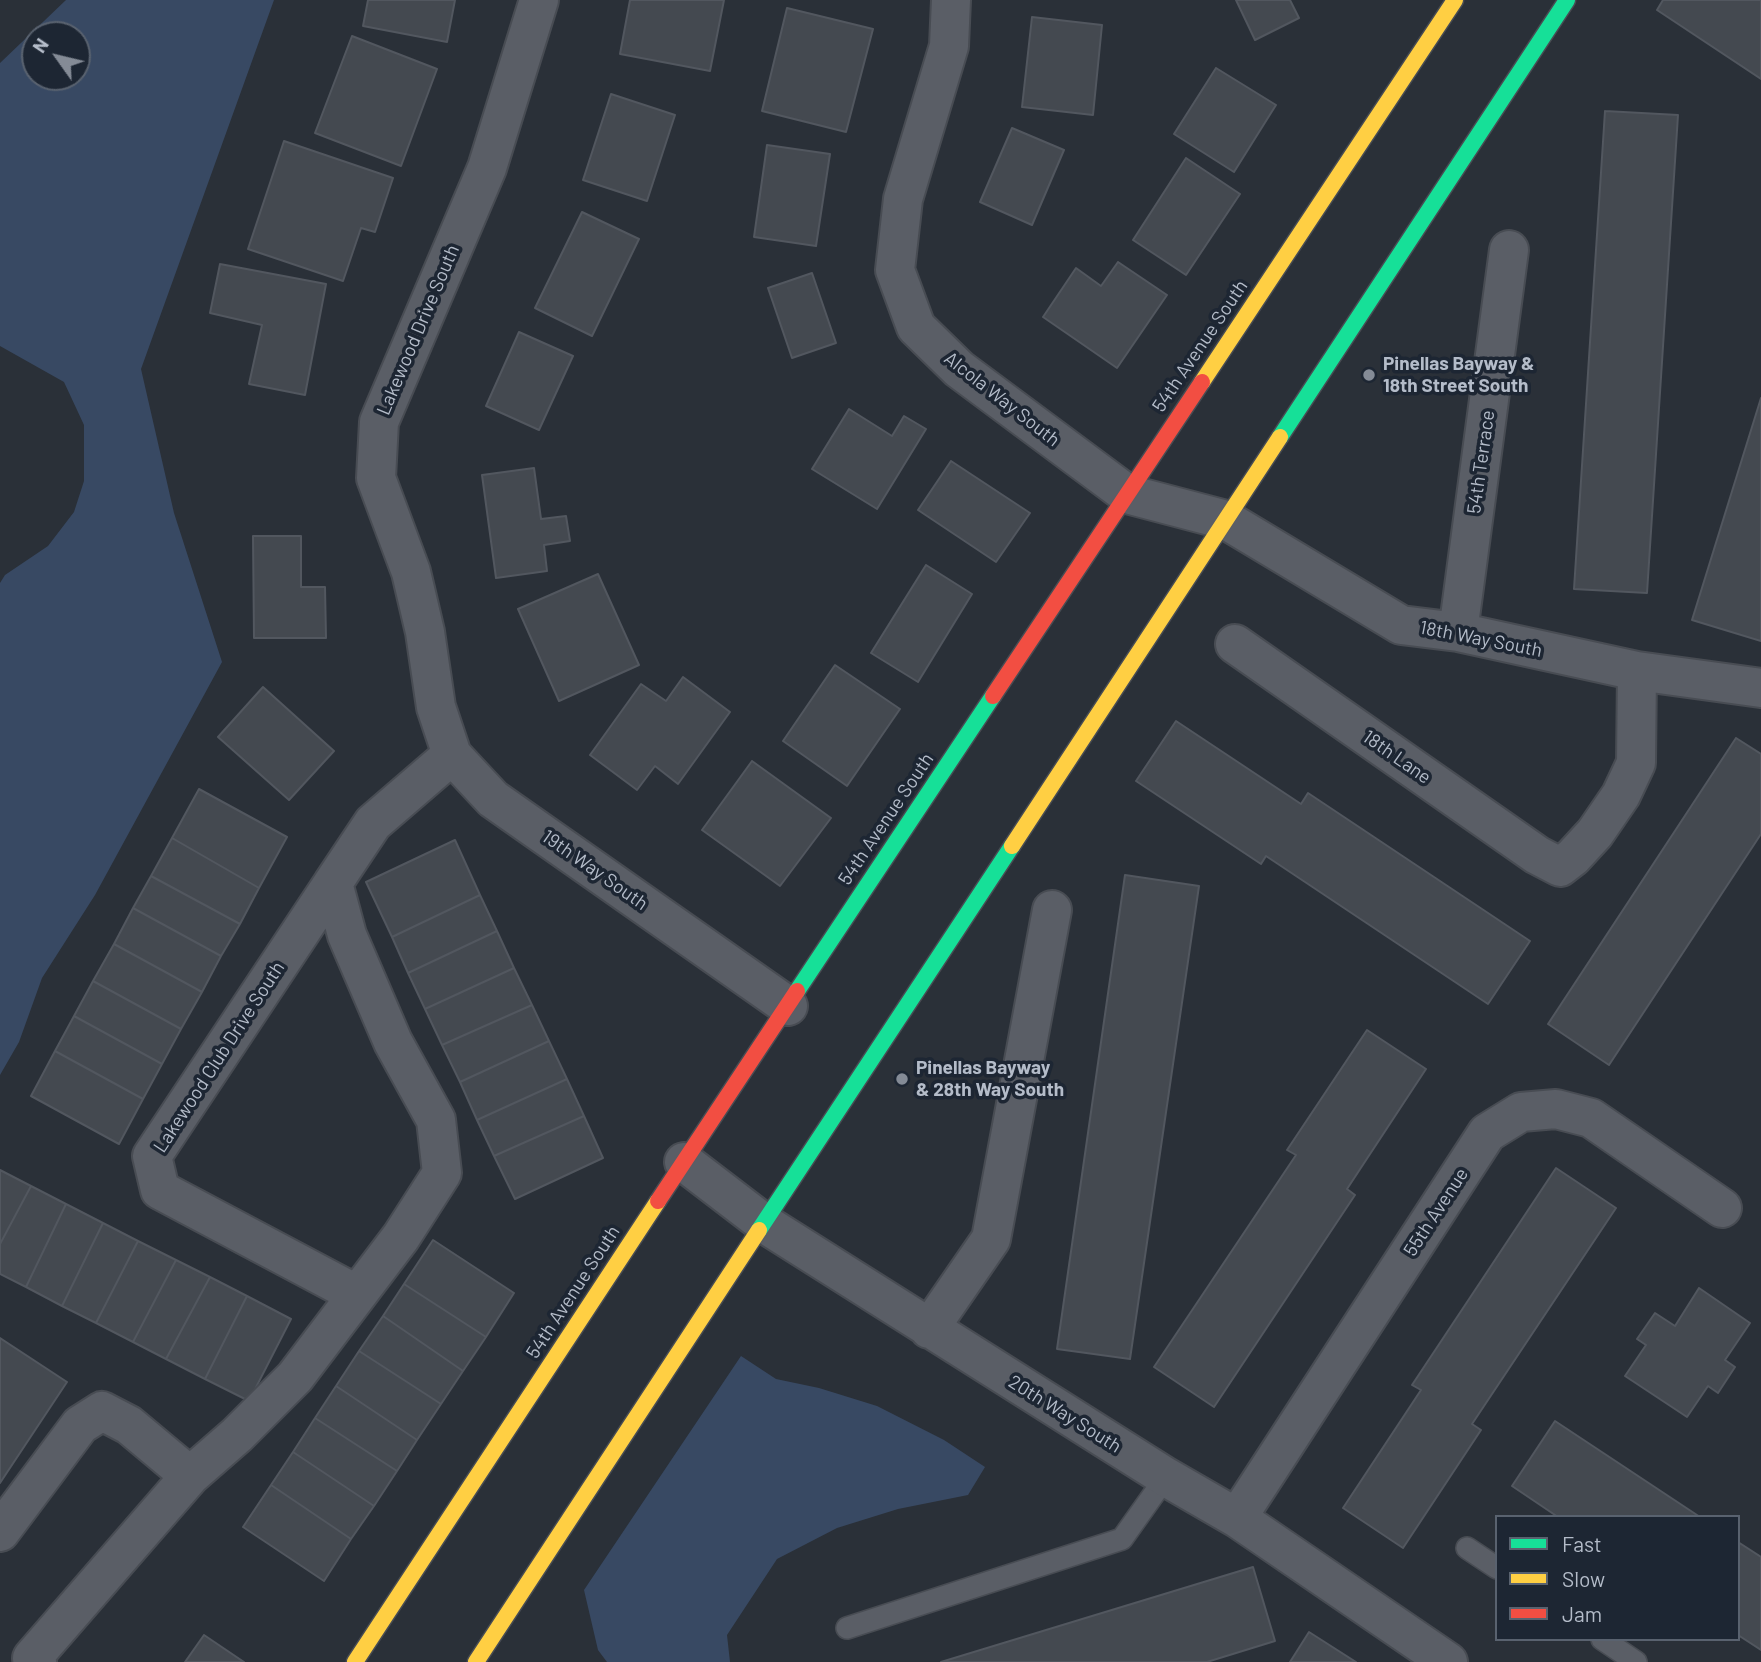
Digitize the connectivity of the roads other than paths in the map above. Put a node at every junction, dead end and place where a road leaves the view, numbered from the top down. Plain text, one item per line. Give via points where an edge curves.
1 (540, 0) edge
2 (951, 0) edge
3 (1455, 0) edge
4 (1567, 0) edge
5 (1509, 250) dead end
6 (1127, 494) junction
7 (1226, 520) junction
8 (1458, 632) junction
9 (1235, 644) dead end
10 (1637, 671) junction
11 (1761, 688) edge
12 (436, 707) joint
13 (452, 755) junction
14 (333, 883) junction
15 (1052, 910) dead end
16 (788, 1006) junction
17 (684, 1162) junction
18 (1723, 1208) dead end
19 (765, 1224) junction
20 (356, 1294) junction
21 (929, 1329) junction
22 (190, 1476) junction
23 (1166, 1477) junction
24 (1237, 1518) junction
25 (0, 1532) edge
26 (1467, 1548) dead end
27 (1495, 1567) edge
28 (846, 1628) dead end
29 (1605, 1641) edge
30 (32, 1661) edge
31 (355, 1662) edge
32 (476, 1662) edge
33 (1448, 1662) edge
34 (1636, 1662) edge

1 - 12 street, Lakewood Drive South via 488,168 379,422 376,478 411,572
2 - 6 street, Alcola Way South via 948,46 903,199 895,270 916,327 959,369
3 - 6 main road, 54th Avenue South
4 - 7 main road
5 - 8 street, 54th Terrace
6 - 7 street, 18th Way South
6 - 16 main road, 54th Avenue South
7 - 8 street, 18th Way South via 1401,625
7 - 19 main road
8 - 10 street, 18th Way South
9 - 10 street, 18th Lane via 1560,867 1595,834 1636,763
10 - 11 street, 18th Way South
12 - 13 street, 19th Way South
13 - 14 street, Lakewood Club Drive South via 373,823
13 - 16 street, 19th Way South via 493,799
14 - 20 street via 347,935 393,1042 436,1120 442,1173 401,1237
14 - 20 street, Lakewood Club Drive South via 152,1156 160,1190
15 - 21 street via 991,1239
16 - 17 main road, 54th Avenue South
17 - 19 street, 20th Way South
17 - 31 main road, 54th Avenue South
18 - 24 street, 55th Avenue via 1591,1118 1556,1109 1521,1112 1488,1133
19 - 21 street, 20th Way South
19 - 32 main road
20 - 22 street via 295,1377
21 - 23 street, 20th Way South
22 - 25 street via 129,1425 102,1411 80,1425
22 - 30 street
23 - 24 street, 20th Way South
23 - 28 lane via 1122,1539
24 - 33 street, 20th Way South
26 - 27 lane
29 - 34 lane

